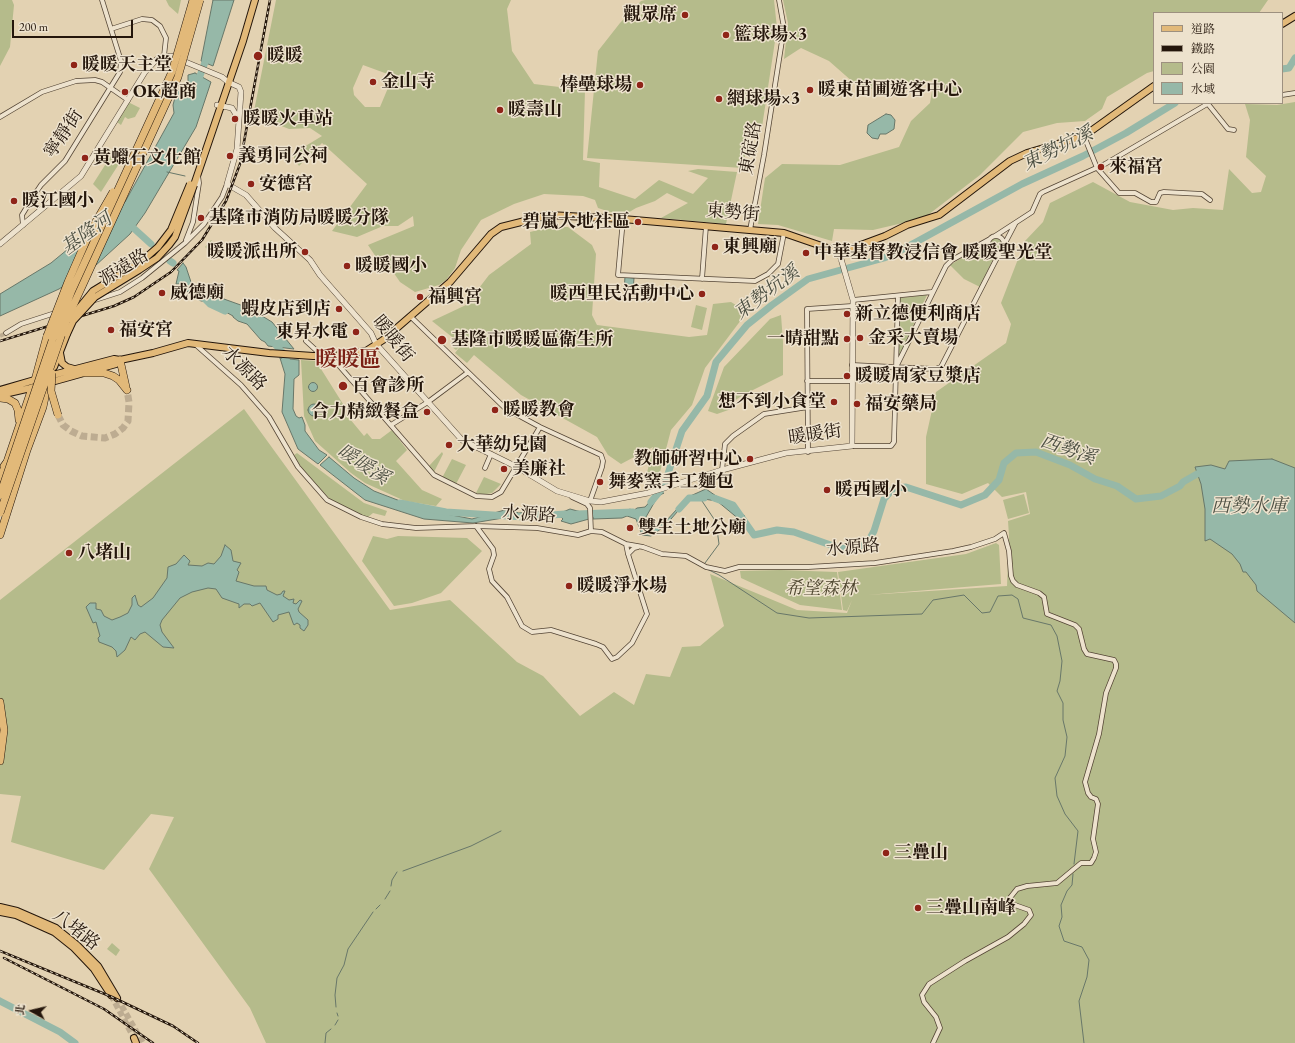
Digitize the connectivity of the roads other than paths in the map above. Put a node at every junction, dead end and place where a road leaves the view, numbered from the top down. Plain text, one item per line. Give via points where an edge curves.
1 (102, 0) edge
2 (194, 0) edge
3 (200, 0) edge
4 (250, 0) edge
5 (255, 0) edge
6 (779, 0) edge
7 (1295, 16) edge
8 (1283, 23) edge
9 (111, 29) junction
10 (164, 56) junction
11 (181, 60) junction
12 (225, 80) junction
13 (1153, 87) edge
14 (110, 88) junction
15 (1295, 93) edge
16 (1283, 95) edge
17 (128, 100) junction
18 (1208, 104) edge
19 (219, 106) junction
20 (0, 117) edge
21 (239, 123) junction
22 (1234, 130) dead end
23 (1085, 139) junction
24 (1096, 166) junction
25 (198, 174) junction
26 (124, 177) junction
27 (227, 184) junction
28 (192, 185) junction
29 (1210, 200) dead end
30 (623, 219) junction
31 (1015, 224) junction
32 (23, 225) junction
33 (706, 226) junction
34 (750, 230) junction
35 (784, 233) junction
36 (993, 238) junction
37 (185, 243) junction
38 (0, 244) edge
39 (1004, 245) junction
40 (1001, 250) junction
41 (840, 254) junction
42 (702, 279) junction
43 (932, 292) junction
44 (898, 296) junction
45 (853, 300) junction
46 (852, 306) junction
47 (410, 316) junction
48 (65, 331) junction
49 (6, 333) tunnel mouth
50 (306, 341) dead end
51 (194, 343) junction
52 (376, 344) junction
53 (62, 347) junction
54 (329, 356) junction
55 (120, 360) junction
56 (852, 365) junction
57 (896, 367) junction
58 (77, 369) junction
59 (85, 373) junction
60 (467, 373) junction
61 (49, 380) junction
62 (807, 381) junction
63 (852, 381) junction
64 (33, 384) junction
65 (0, 390) edge
66 (0, 397) edge
67 (428, 402) junction
68 (808, 407) junction
69 (58, 415) tunnel mouth
70 (391, 425) junction
71 (540, 427) junction
72 (18, 430) junction
73 (852, 446) junction
74 (808, 452) junction
75 (491, 454) junction
76 (7, 462) junction
77 (517, 467) junction
78 (485, 468) dead end
79 (722, 470) junction
80 (0, 471) edge
81 (0, 478) edge
82 (0, 485) edge
83 (557, 491) junction
84 (0, 495) edge
85 (590, 501) junction
86 (0, 513) edge
87 (476, 526) junction
88 (591, 531) junction
89 (0, 535) edge
90 (626, 544) junction
91 (643, 546) junction
92 (628, 554) junction
93 (0, 702) edge
94 (0, 761) edge
95 (0, 907) edge
96 (0, 912) edge
97 (111, 995) tunnel mouth
98 (117, 998) tunnel mouth
99 (933, 1043) edge

1 - 9 street
2 - 11 street
2 - 26 highway, bridge via 172,72
3 - 48 highway, bridge via 186,53 175,82 83,281
4 - 12 main road via 240,39
5 - 12 main road via 243,40
6 - 34 street, 東碇路 via 784,28
7 - 8 main road
9 - 10 street via 142,19 152,20 165,32
9 - 14 street, 寧靜街 via 121,61 120,72
10 - 11 street
10 - 17 street via 144,72
11 - 12 street
12 - 19 main road
12 - 21 street via 240,89
13 - 23 main road
14 - 17 street
14 - 20 street via 95,80 76,81 42,92
14 - 32 street, 寧靜街 via 65,161 29,203 22,215
15 - 16 street
17 - 32 street via 81,176
18 - 22 street via 1228,129
18 - 24 street
19 - 21 street via 232,108
19 - 25 main road
19 - 28 main road
21 - 27 street via 237,149
23 - 24 street
23 - 41 main road via 1016,158 998,169 939,216 907,225
24 - 29 street via 1118,193 1135,193 1151,202 1156,202 1160,193 1164,192 1202,194
24 - 31 street via 1040,194 1032,212
25 - 28 main road
25 - 37 street via 193,222
26 - 64 highway, bridge via 102,208 68,282 47,336
26 - 84 highway, bridge via 53,338
27 - 37 street via 204,224
27 - 52 street, 暖暖街 via 246,195 275,228 310,260 372,333
28 - 48 main road, bridge via 171,230 158,247 142,261 93,291 81,304
30 - 33 main road, 東勢街
30 - 42 street via 618,275
30 - 47 main road, 東勢街 via 549,215 501,227 491,234 450,282
31 - 36 street
31 - 39 street
32 - 38 street
33 - 34 main road, 東勢街
33 - 42 street
34 - 35 main road, 東勢街
35 - 41 main road, 東勢街
35 - 42 street via 778,264 762,278 752,282
36 - 39 street via 1002,238
36 - 40 street via 989,243 990,248 994,251
36 - 43 street via 952,260
37 - 49 street, 源遠路 via 142,278 120,292 21,324
39 - 40 street
40 - 57 street via 944,364 935,369
41 - 45 street, 暖暖街
43 - 44 street
43 - 57 street
44 - 45 street
44 - 57 street
45 - 46 street, 暖暖街
46 - 56 street, 暖暖街
46 - 62 street via 807,309
47 - 52 main road, 東勢街
47 - 60 street
48 - 53 main road
48 - 64 main road
48 - 69 highway, bridge via 50,380
48 - 86 highway, bridge
50 - 54 street via 318,352
51 - 54 main road, 東勢街 via 269,353
51 - 55 main road via 179,344
51 - 87 street, 水源路 via 241,385 269,417 298,466 327,500 361,518 382,524 416,528
52 - 54 main road, 東勢街 via 366,351
52 - 67 street, 暖暖街
53 - 58 main road via 62,363 70,369
53 - 61 main road
54 - 70 street
55 - 58 main road via 114,359
55 - 59 main road via 116,364
55 - 59 highway via 127,390 112,376 104,373
56 - 57 street
56 - 63 street, 暖暖街
57 - 73 street via 894,442 891,446
58 - 61 main road
59 - 61 main road
60 - 67 street
60 - 71 street via 505,408
61 - 64 main road
61 - 82 highway via 23,452
61 - 89 highway via 43,407
62 - 63 street
62 - 68 street
63 - 73 street, 暖暖街
64 - 65 main road
64 - 66 main road
64 - 72 highway
66 - 72 highway via 16,405 19,413
67 - 70 street
67 - 75 street, 暖暖街 via 462,440
68 - 74 street
68 - 79 street via 764,414 725,444
70 - 77 street via 434,475 476,496 487,497 497,494 505,488
71 - 77 street
71 - 85 street via 601,455 602,467
72 - 76 highway
73 - 74 street, 暖暖街
74 - 79 street, 暖暖街 via 786,453
75 - 77 street, 暖暖街
75 - 78 street
76 - 80 highway
76 - 81 highway
77 - 83 street, 暖暖街
79 - 85 street, 暖暖街 via 648,493 610,501
83 - 85 street, 暖暖街
83 - 88 street via 587,504 590,508
87 - 88 street, 水源路 via 537,528 578,535
87 - 92 street via 493,549 494,555 489,569 492,581 506,597 522,626 532,632 551,630 596,644 612,659 632,643 647,614
88 - 90 street, 水源路 via 602,532
90 - 91 street, 水源路
90 - 92 street
91 - 92 street via 634,548
91 - 99 street, 水源路 via 662,554 686,556 706,567 725,571 739,567 808,567 875,563 971,547 995,539 1004,533 1013,581 1044,597 1046,614 1074,624 1079,629 1087,654 1114,660 1116,668 1106,693 1099,734 1085,782 1088,793 1098,804 1093,839 1096,852 1094,858 1090,863 1081,863 1057,883 1017,889 1009,899 1012,904 1029,910 1031,915 1024,924 1008,937 929,984 922,995 940,1028
93 - 94 highway via 4,730
95 - 98 main road, 八堵路 via 17,911 56,928 98,966
96 - 97 main road, 八堵路 via 16,915 54,932 94,969

